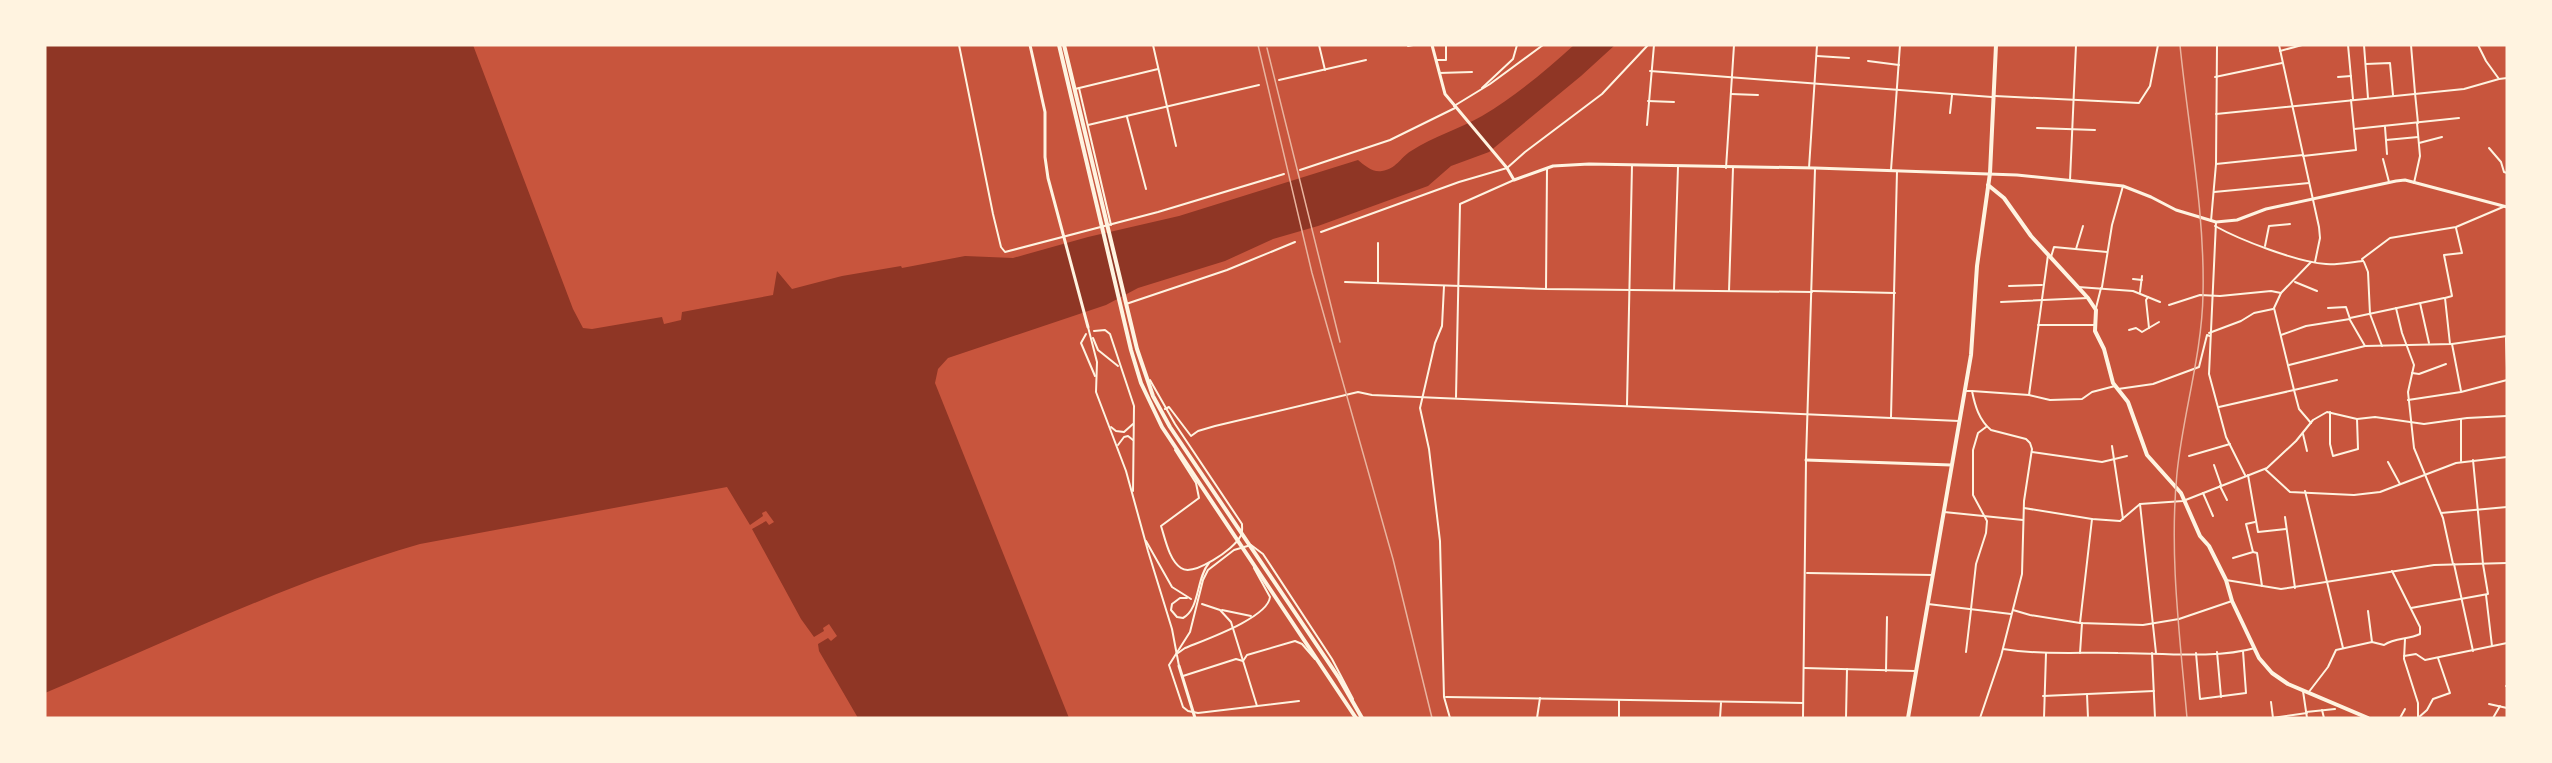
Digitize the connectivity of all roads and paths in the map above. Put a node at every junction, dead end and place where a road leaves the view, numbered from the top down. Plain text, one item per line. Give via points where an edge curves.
1 (959, 45) edge
2 (1030, 45) edge
3 (1059, 45) edge
4 (1065, 45) edge
5 (1153, 45) edge
6 (1319, 45) edge
7 (1413, 45) edge
8 (1432, 45) edge
9 (1446, 45) edge
10 (1516, 45) edge
11 (1543, 45) edge
12 (1648, 45) edge
13 (1654, 45) edge
14 (1734, 45) edge
15 (1817, 45) edge
16 (1900, 45) edge
17 (1996, 45) edge
18 (2076, 45) edge
19 (2158, 45) edge
20 (2217, 45) edge
21 (2278, 45) edge
22 (2302, 45) edge
23 (2348, 45) edge
24 (2364, 45) edge
25 (2411, 45) edge
26 (2478, 45) edge
27 (1408, 46) edge
28 (2280, 51) junction
29 (1817, 56) junction
30 (1850, 58) dead end
31 (1366, 60) dead end
32 (1436, 60) junction
33 (1868, 61) dead end
34 (2282, 63) junction
35 (2366, 64) junction
36 (1899, 65) junction
37 (1158, 69) junction
38 (1325, 70) junction
39 (1650, 71) junction
40 (1472, 72) dead end
41 (1439, 73) junction
42 (2351, 76) junction
43 (1732, 77) junction
44 (2338, 77) dead end
45 (2215, 78) junction
46 (2507, 78) edge
47 (2499, 79) junction
48 (1279, 81) dead end
49 (1815, 83) junction
50 (1259, 85) dead end
51 (1077, 88) junction
52 (1897, 89) junction
53 (1481, 90) junction
54 (2415, 93) junction
55 (1731, 94) junction
56 (1952, 94) junction
57 (1758, 95) dead end
58 (2393, 95) junction
59 (1995, 97) junction
60 (2368, 98) junction
61 (2352, 99) junction
62 (2074, 100) junction
63 (1648, 101) junction
64 (1674, 102) dead end
65 (2292, 106) junction
66 (1167, 107) junction
67 (1455, 108) junction
68 (1950, 113) dead end
69 (2216, 114) junction
70 (1127, 117) junction
71 (2459, 118) dead end
72 (2417, 123) junction
73 (1088, 125) junction
74 (1647, 125) dead end
75 (2384, 126) junction
76 (2037, 128) dead end
77 (2073, 129) junction
78 (2354, 129) junction
79 (2095, 130) dead end
80 (2418, 137) junction
81 (2442, 138) dead end
82 (2386, 140) junction
83 (2419, 143) junction
84 (1176, 146) dead end
85 (2490, 148) dead end
86 (2387, 154) dead end
87 (2303, 155) junction
88 (2383, 159) dead end
89 (2216, 164) junction
90 (1632, 165) junction
91 (1678, 166) junction
92 (1546, 167) junction
93 (1506, 168) junction
94 (1726, 168) junction
95 (1733, 168) junction
96 (1809, 168) junction
97 (1815, 168) junction
98 (1300, 170) dead end
99 (1891, 170) junction
100 (1897, 170) junction
101 (1990, 173) junction
102 (2507, 173) edge
103 (1284, 174) dead end
104 (1514, 180) junction
105 (2070, 180) junction
106 (2389, 182) junction
107 (2309, 183) junction
108 (2414, 183) junction
109 (1988, 185) junction
110 (2123, 186) junction
111 (1146, 189) dead end
112 (2214, 192) junction
113 (2313, 200) junction
114 (2506, 207) edge
115 (2214, 223) junction
116 (2290, 224) dead end
117 (2083, 226) dead end
118 (2456, 226) junction
119 (1106, 227) junction
120 (1321, 232) dead end
121 (1064, 237) junction
122 (1295, 242) dead end
123 (1378, 243) dead end
124 (2265, 247) junction
125 (2076, 249) junction
126 (2107, 252) junction
127 (2049, 256) junction
128 (2363, 261) junction
129 (2313, 262) junction
130 (2133, 279) dead end
131 (2294, 281) junction
132 (1345, 282) dead end
133 (1378, 283) junction
134 (1444, 285) junction
135 (2042, 285) junction
136 (1458, 286) junction
137 (2009, 286) dead end
138 (2078, 287) junction
139 (2101, 287) junction
140 (1546, 288) junction
141 (1630, 290) junction
142 (1674, 290) junction
143 (1729, 291) junction
144 (2317, 291) dead end
145 (1812, 292) junction
146 (2140, 292) junction
147 (1895, 293) junction
148 (2281, 293) junction
149 (2212, 296) junction
150 (2148, 297) junction
151 (2088, 298) junction
152 (2445, 298) junction
153 (2041, 300) junction
154 (1124, 302) junction
155 (2001, 302) dead end
156 (2160, 302) dead end
157 (2420, 303) junction
158 (2169, 305) dead end
159 (2274, 308) junction
160 (2328, 308) dead end
161 (2396, 308) junction
162 (2096, 310) junction
163 (2370, 314) junction
164 (2350, 319) junction
165 (2158, 322) dead end
166 (2038, 325) junction
167 (2094, 325) junction
168 (1088, 327) junction
169 (2149, 328) junction
170 (2129, 330) dead end
171 (1094, 331) dead end
172 (1086, 334) dead end
173 (2209, 334) junction
174 (2281, 335) junction
175 (2507, 336) edge
176 (2406, 343) junction
177 (2429, 344) junction
178 (2451, 344) junction
179 (2365, 346) junction
180 (2382, 346) junction
181 (1137, 349) junction
182 (2507, 351) edge
183 (2446, 364) dead end
184 (2289, 365) junction
185 (2507, 368) edge
186 (1121, 370) junction
187 (2412, 373) junction
188 (1096, 379) junction
189 (2337, 380) dead end
190 (2507, 380) edge
191 (2117, 387) junction
192 (2294, 390) junction
193 (1965, 391) junction
194 (1972, 391) junction
195 (2461, 392) junction
196 (2030, 395) junction
197 (1422, 396) junction
198 (1456, 397) junction
199 (2408, 400) junction
200 (1627, 405) junction
201 (2218, 407) junction
202 (1165, 409) junction
203 (2330, 412) junction
204 (1808, 413) junction
205 (2507, 416) edge
206 (1892, 417) junction
207 (2461, 418) junction
208 (2357, 419) junction
209 (1959, 421) junction
210 (1134, 422) junction
211 (2311, 423) junction
212 (2410, 423) junction
213 (1109, 425) junction
214 (1986, 426) junction
215 (1162, 427) junction
216 (2303, 434) junction
217 (1134, 441) junction
218 (2230, 444) junction
219 (2112, 446) dead end
220 (1118, 447) junction
221 (2307, 451) dead end
222 (2032, 452) junction
223 (2127, 456) dead end
224 (2189, 456) dead end
225 (2507, 457) edge
226 (2116, 459) junction
227 (1806, 460) junction
228 (2473, 460) junction
229 (2388, 462) dead end
230 (2461, 462) junction
231 (1951, 465) junction
232 (2214, 465) dead end
233 (2265, 469) junction
234 (2425, 473) junction
235 (2247, 475) junction
236 (2400, 484) junction
237 (2220, 486) junction
238 (2304, 491) junction
239 (2203, 493) junction
240 (1133, 497) junction
241 (2227, 500) dead end
242 (2183, 501) junction
243 (2140, 504) junction
244 (2507, 507) edge
245 (2024, 508) junction
246 (2477, 511) junction
247 (1944, 512) junction
248 (2441, 513) junction
249 (2213, 516) dead end
250 (1986, 517) junction
251 (2285, 517) dead end
252 (2092, 519) junction
253 (2123, 519) junction
254 (2023, 520) junction
255 (1139, 522) junction
256 (2255, 522) junction
257 (2286, 529) junction
258 (1234, 535) junction
259 (2253, 552) junction
260 (2233, 558) dead end
261 (1217, 559) junction
262 (2507, 563) edge
263 (2453, 564) junction
264 (2483, 564) junction
265 (2392, 571) junction
266 (1806, 573) junction
267 (1933, 575) junction
268 (2226, 580) junction
269 (2327, 583) junction
270 (2262, 586) junction
271 (2295, 588) junction
272 (2486, 595) junction
273 (2461, 599) junction
274 (2232, 602) junction
275 (1202, 604) dead end
276 (1928, 604) junction
277 (2411, 608) junction
278 (1216, 609) junction
279 (1971, 609) junction
280 (2368, 611) dead end
281 (2012, 612) junction
282 (1253, 616) junction
283 (1887, 617) dead end
284 (2081, 623) junction
285 (2151, 625) junction
286 (1233, 627) junction
287 (2405, 639) junction
288 (2372, 642) junction
289 (2507, 643) edge
290 (2492, 646) junction
291 (2255, 648) junction
292 (2343, 648) junction
293 (2003, 649) junction
294 (2243, 651) junction
295 (2473, 651) junction
296 (1966, 652) dead end
297 (2217, 652) junction
298 (2046, 653) junction
299 (2080, 653) junction
300 (2154, 653) junction
301 (2196, 653) junction
302 (1176, 655) junction
303 (2404, 656) junction
304 (2438, 658) junction
305 (1244, 661) junction
306 (1179, 666) joint
307 (1804, 668) junction
308 (1847, 669) junction
309 (1886, 670) junction
310 (1916, 671) junction
311 (1182, 676) junction
312 (1334, 682) junction
313 (2154, 691) junction
314 (2306, 692) junction
315 (2087, 694) junction
316 (2043, 696) junction
317 (1444, 697) junction
318 (2221, 697) junction
319 (1540, 698) junction
320 (1619, 700) junction
321 (1299, 701) dead end
322 (1721, 702) junction
323 (2271, 702) dead end
324 (1803, 703) junction
325 (2489, 704) dead end
326 (1257, 706) junction
327 (2500, 706) junction
328 (2507, 708) edge
329 (2335, 709) dead end
330 (2322, 710) junction
331 (2405, 710) dead end
332 (1193, 713) junction
333 (2306, 713) junction
334 (1362, 717) edge
335 (1195, 718) edge
336 (1356, 718) edge
337 (1450, 718) edge
338 (1538, 718) edge
339 (1619, 718) edge
340 (1720, 718) edge
341 (1803, 718) edge
342 (1846, 718) edge
343 (1908, 718) edge
344 (1980, 718) edge
345 (2044, 718) edge
346 (2088, 718) edge
347 (2155, 718) edge
348 (2273, 718) edge
349 (2307, 718) edge
350 (2324, 718) edge
351 (2368, 718) edge
352 (2400, 718) edge
353 (2418, 718) edge
354 (2493, 718) edge

1 - 121 street via 1002,248 1005,252 1014,251
2 - 121 street via 1045,112 1048,178
3 - 119 main road
4 - 51 main road
5 - 37 street
6 - 38 street
7 - 27 street
8 - 32 street
9 - 32 street via 1446,60
10 - 53 street via 1513,59
11 - 53 street
12 - 93 street via 1602,93
13 - 39 street
14 - 43 street
15 - 29 street
16 - 36 street
17 - 59 main road
18 - 62 street
19 - 62 street via 2150,86 2139,103
20 - 45 street
21 - 28 street
22 - 28 street
23 - 42 street
24 - 35 street
25 - 54 street
26 - 47 street
28 - 34 street
29 - 30 street
29 - 49 street
31 - 38 street
32 - 41 street
33 - 36 street
34 - 45 street
34 - 65 street
35 - 58 street via 2390,63
35 - 60 street
36 - 52 street
37 - 51 street
37 - 66 street
38 - 48 street
39 - 43 street
39 - 63 street
40 - 41 street
41 - 67 street via 1444,94
42 - 44 street
42 - 61 street
43 - 49 street
43 - 55 street
45 - 69 street
46 - 47 street
47 - 54 street via 2464,88
49 - 52 street
49 - 96 street
50 - 66 street
51 - 73 street
51 - 119 main road
52 - 56 street
52 - 99 street
53 - 67 street
54 - 58 street
54 - 72 street
55 - 57 street
55 - 94 street
56 - 59 street
56 - 68 street
58 - 60 street
59 - 62 street
59 - 101 main road
60 - 61 street
61 - 65 street
61 - 78 street
62 - 77 street
63 - 64 street
63 - 74 street
65 - 69 street
65 - 87 street
66 - 70 street
66 - 84 street
67 - 93 street
67 - 98 street via 1390,140
69 - 89 street
70 - 73 street
70 - 111 street
71 - 72 street
72 - 75 street
72 - 80 street
73 - 119 street
75 - 78 street
75 - 82 street
76 - 77 street
77 - 79 street
77 - 105 street
78 - 87 street via 2356,150
80 - 82 street
80 - 83 street
81 - 83 street
82 - 86 street
83 - 108 street
85 - 102 street
87 - 89 street
87 - 107 street
88 - 106 street
89 - 112 street
90 - 91 street
90 - 92 street
90 - 141 street
91 - 94 street
91 - 142 street
92 - 104 street
92 - 140 street
93 - 104 street
93 - 120 street
94 - 95 street
95 - 96 street
95 - 143 street
96 - 97 street
97 - 99 street
97 - 145 street
99 - 100 street
100 - 101 street
100 - 147 street
101 - 105 street
101 - 109 main road
103 - 119 street
104 - 136 street via 1460,204
105 - 110 street
106 - 108 street
106 - 113 street
107 - 112 street
107 - 113 street
108 - 114 street
109 - 127 main road via 2004,198
109 - 193 main road
110 - 115 street
110 - 126 street
112 - 115 street
113 - 115 street
113 - 129 street via 2320,238
114 - 118 street
115 - 124 street via 2228,233
115 - 149 street
116 - 124 street via 2269,226
117 - 125 street
118 - 128 street via 2390,238
118 - 152 street via 2462,253 2444,255 2452,296
119 - 121 street
119 - 154 main road
121 - 168 street
122 - 154 street via 1227,270
123 - 133 street
124 - 129 street
125 - 126 street
125 - 127 street via 2054,247
126 - 139 street
127 - 135 street
127 - 138 main road
128 - 129 street via 2328,265
128 - 163 street via 2368,272
129 - 131 street
130 - 146 street via 2142,278
131 - 144 street
131 - 148 street
132 - 133 street
133 - 134 street
134 - 136 street
134 - 197 street via 1442,326
135 - 137 street
135 - 153 street
136 - 140 street
136 - 198 street
138 - 139 street
138 - 151 main road
139 - 146 street
139 - 162 street
140 - 141 street
141 - 142 street
141 - 200 street
142 - 143 street
143 - 145 street
145 - 147 street
145 - 204 street
146 - 150 street
147 - 206 street
148 - 149 street
148 - 159 street
149 - 158 street via 2200,295
149 - 173 street
150 - 156 street
150 - 169 street
151 - 153 street
151 - 162 main road
152 - 157 street
152 - 178 street
153 - 155 street
153 - 166 street
154 - 181 main road
154 - 215 main road via 1139,375
157 - 161 street
157 - 177 street
159 - 173 street
159 - 174 street
160 - 164 street via 2346,307
161 - 163 street
161 - 176 street
162 - 167 main road
163 - 164 street
163 - 180 street
164 - 174 street via 2306,326
164 - 179 street
165 - 169 street
166 - 167 street
166 - 196 street
167 - 191 main road
168 - 186 street via 1098,350
168 - 188 street via 1096,356
169 - 170 street via 2142,332 2136,328
171 - 186 street via 1105,330 1110,334
172 - 188 street via 1081,343
173 - 191 street via 2199,367 2153,384
173 - 201 street via 2209,374
174 - 184 street
175 - 178 street
175 - 182 street
176 - 177 street
176 - 180 street
176 - 187 street via 2414,365
177 - 178 street
178 - 195 street
179 - 180 street
179 - 184 street
181 - 202 street
181 - 334 main road via 1153,396 1170,427
182 - 185 street
183 - 187 street
184 - 192 street
186 - 210 street via 1133,402
187 - 199 street
188 - 213 street via 1096,392
189 - 192 street
190 - 195 street
191 - 196 street via 2092,392 2082,399 2050,400
191 - 242 main road via 2128,402 2147,455 2179,490
192 - 201 street
192 - 211 street via 2299,409
193 - 194 street
193 - 209 main road
194 - 196 street
194 - 214 street
195 - 199 street
197 - 198 street
197 - 202 street via 1353,392 1191,436 1169,407
197 - 317 street via 1420,408 1440,541
198 - 200 street
199 - 212 street
200 - 204 street
201 - 218 street
202 - 261 street via 1242,524 1241,537
203 - 208 street
203 - 208 street via 2333,456 2358,449
203 - 211 street
204 - 206 street
204 - 227 street
205 - 207 street
206 - 209 street
207 - 212 street
207 - 230 street
208 - 212 street via 2375,417
209 - 231 main road
210 - 213 street via 1124,432 1116,432
210 - 217 street
211 - 216 street
212 - 234 street via 2414,448
213 - 220 street
214 - 222 street via 2026,439
214 - 250 street via 1977,437 1973,458 1973,495
215 - 258 main road
215 - 261 street via 1196,483 1199,496 1161,526 1166,540 1176,563 1186,571
216 - 221 street
216 - 233 street
217 - 220 street via 1124,437
217 - 240 street
218 - 224 street
218 - 235 street
219 - 226 street
220 - 240 street
222 - 226 street via 2102,462
222 - 245 street
223 - 226 street
225 - 228 street
226 - 253 street
227 - 231 street
227 - 266 street
228 - 230 street
228 - 246 street
229 - 236 street
230 - 234 street
231 - 247 main road
232 - 237 street
233 - 235 street
233 - 238 street via 2290,492
234 - 236 street
234 - 248 street
235 - 237 street
235 - 256 street
236 - 238 street via 2362,495
237 - 239 street
237 - 241 street
238 - 269 street
239 - 242 street
239 - 249 street
240 - 255 street
242 - 243 street
242 - 268 main road
243 - 253 street
243 - 285 street
244 - 246 street
245 - 252 street
245 - 254 street
246 - 248 street
246 - 264 street
247 - 250 street
247 - 267 main road
248 - 263 street
250 - 254 street
250 - 279 street
251 - 257 street
252 - 253 street
252 - 284 street
254 - 281 street via 2022,574
255 - 261 street via 1169,583 1189,599 1180,597 1172,604 1172,613 1177,617 1191,611 1202,572
255 - 302 street via 1172,629
256 - 257 street via 2258,532
256 - 259 street via 2246,524
257 - 271 street
258 - 282 street via 1270,597 1266,607
258 - 312 main road
259 - 260 street
259 - 270 street via 2257,553
261 - 302 street via 1206,575 1190,632
261 - 334 street via 1240,547 1256,547 1263,554 1342,676
262 - 264 street
263 - 264 street
263 - 265 street
263 - 273 street
264 - 272 street
265 - 269 street
265 - 277 street
266 - 267 street
266 - 307 street
267 - 276 main road
268 - 270 street
268 - 274 main road
269 - 271 street
269 - 292 street
270 - 271 street
272 - 273 street
272 - 290 street
273 - 277 street
273 - 295 street
274 - 285 street
274 - 291 main road
275 - 278 street
276 - 279 street
276 - 310 main road
277 - 287 street via 2421,632
278 - 282 street
278 - 286 street via 1226,615
279 - 281 street
279 - 296 street
280 - 288 street
281 - 284 street
281 - 293 street
282 - 286 street
283 - 309 street
284 - 285 street
284 - 299 street
285 - 300 street
286 - 302 street
286 - 305 street
287 - 288 street via 2384,645
287 - 303 street
288 - 292 street
289 - 290 street
290 - 295 street
291 - 294 street
291 - 314 main road via 2278,678
292 - 314 street via 2334,652 2328,667
293 - 298 street
293 - 344 street
294 - 297 street
294 - 318 street via 2246,693
295 - 304 street
297 - 301 street
297 - 318 street
298 - 299 street
298 - 316 street
299 - 300 street
300 - 301 street
300 - 313 street
301 - 318 street via 2200,699
302 - 306 street
302 - 332 street via 1169,668 1183,707
303 - 304 street
303 - 353 street via 2418,703
304 - 353 street via 2450,693 2433,699
305 - 311 street via 1236,659
305 - 312 street via 1248,655 1297,641
305 - 326 street
306 - 311 street
307 - 308 street
307 - 324 street
308 - 309 street
308 - 342 street
309 - 310 street
310 - 343 main road
311 - 332 street
312 - 336 main road
313 - 315 street
313 - 347 street
314 - 333 street
314 - 351 main road
315 - 316 street
315 - 346 street
316 - 345 street
317 - 319 street
317 - 337 street
319 - 320 street
319 - 338 street
320 - 322 street
320 - 339 street
321 - 326 street
322 - 324 street
322 - 340 street
323 - 348 street
324 - 341 street
325 - 327 street
326 - 332 street
327 - 328 street
327 - 354 street
329 - 330 street
330 - 333 street
330 - 350 street
331 - 352 street
332 - 335 street
333 - 348 street
333 - 349 street

